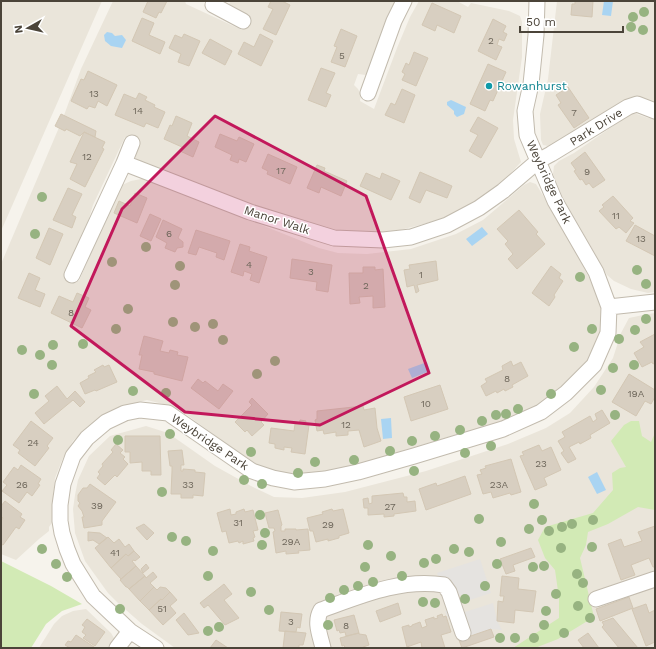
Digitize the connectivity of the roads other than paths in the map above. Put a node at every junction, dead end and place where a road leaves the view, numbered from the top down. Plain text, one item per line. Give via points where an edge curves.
1 (404, 1) edge
2 (537, 1) edge
3 (211, 2) edge
4 (243, 21) dead end
5 (368, 93) dead end
6 (655, 111) edge
7 (132, 143) dead end
8 (538, 161) junction
9 (124, 163) junction
10 (72, 275) dead end
11 (655, 302) edge
12 (609, 307) junction
13 (655, 578) edge
14 (596, 599) dead end
15 (130, 631) junction
16 (463, 633) dead end
17 (117, 648) edge
18 (156, 648) edge
19 (323, 648) edge

1 - 5 street via 394,21
2 - 8 street, Weybridge Park via 531,84 525,111 527,135
3 - 4 street
6 - 8 street, Park Drive via 637,104 628,107
7 - 9 street
8 - 9 street, Manor Walk via 503,191 448,225 411,236 383,240 334,238 250,212
8 - 12 street, Weybridge Park via 555,201 596,272
9 - 10 street
11 - 12 street
12 - 15 street, Weybridge Park via 608,333 594,365 566,393 541,412 503,429 358,472 294,482 272,478 252,471 168,413 140,410 106,422 87,438 74,456 63,484 60,521 67,549 84,582 100,603
13 - 14 street
15 - 17 street
15 - 18 street, Weybridge Park
16 - 19 street via 449,592 444,585 410,583 377,590 321,610 318,623

